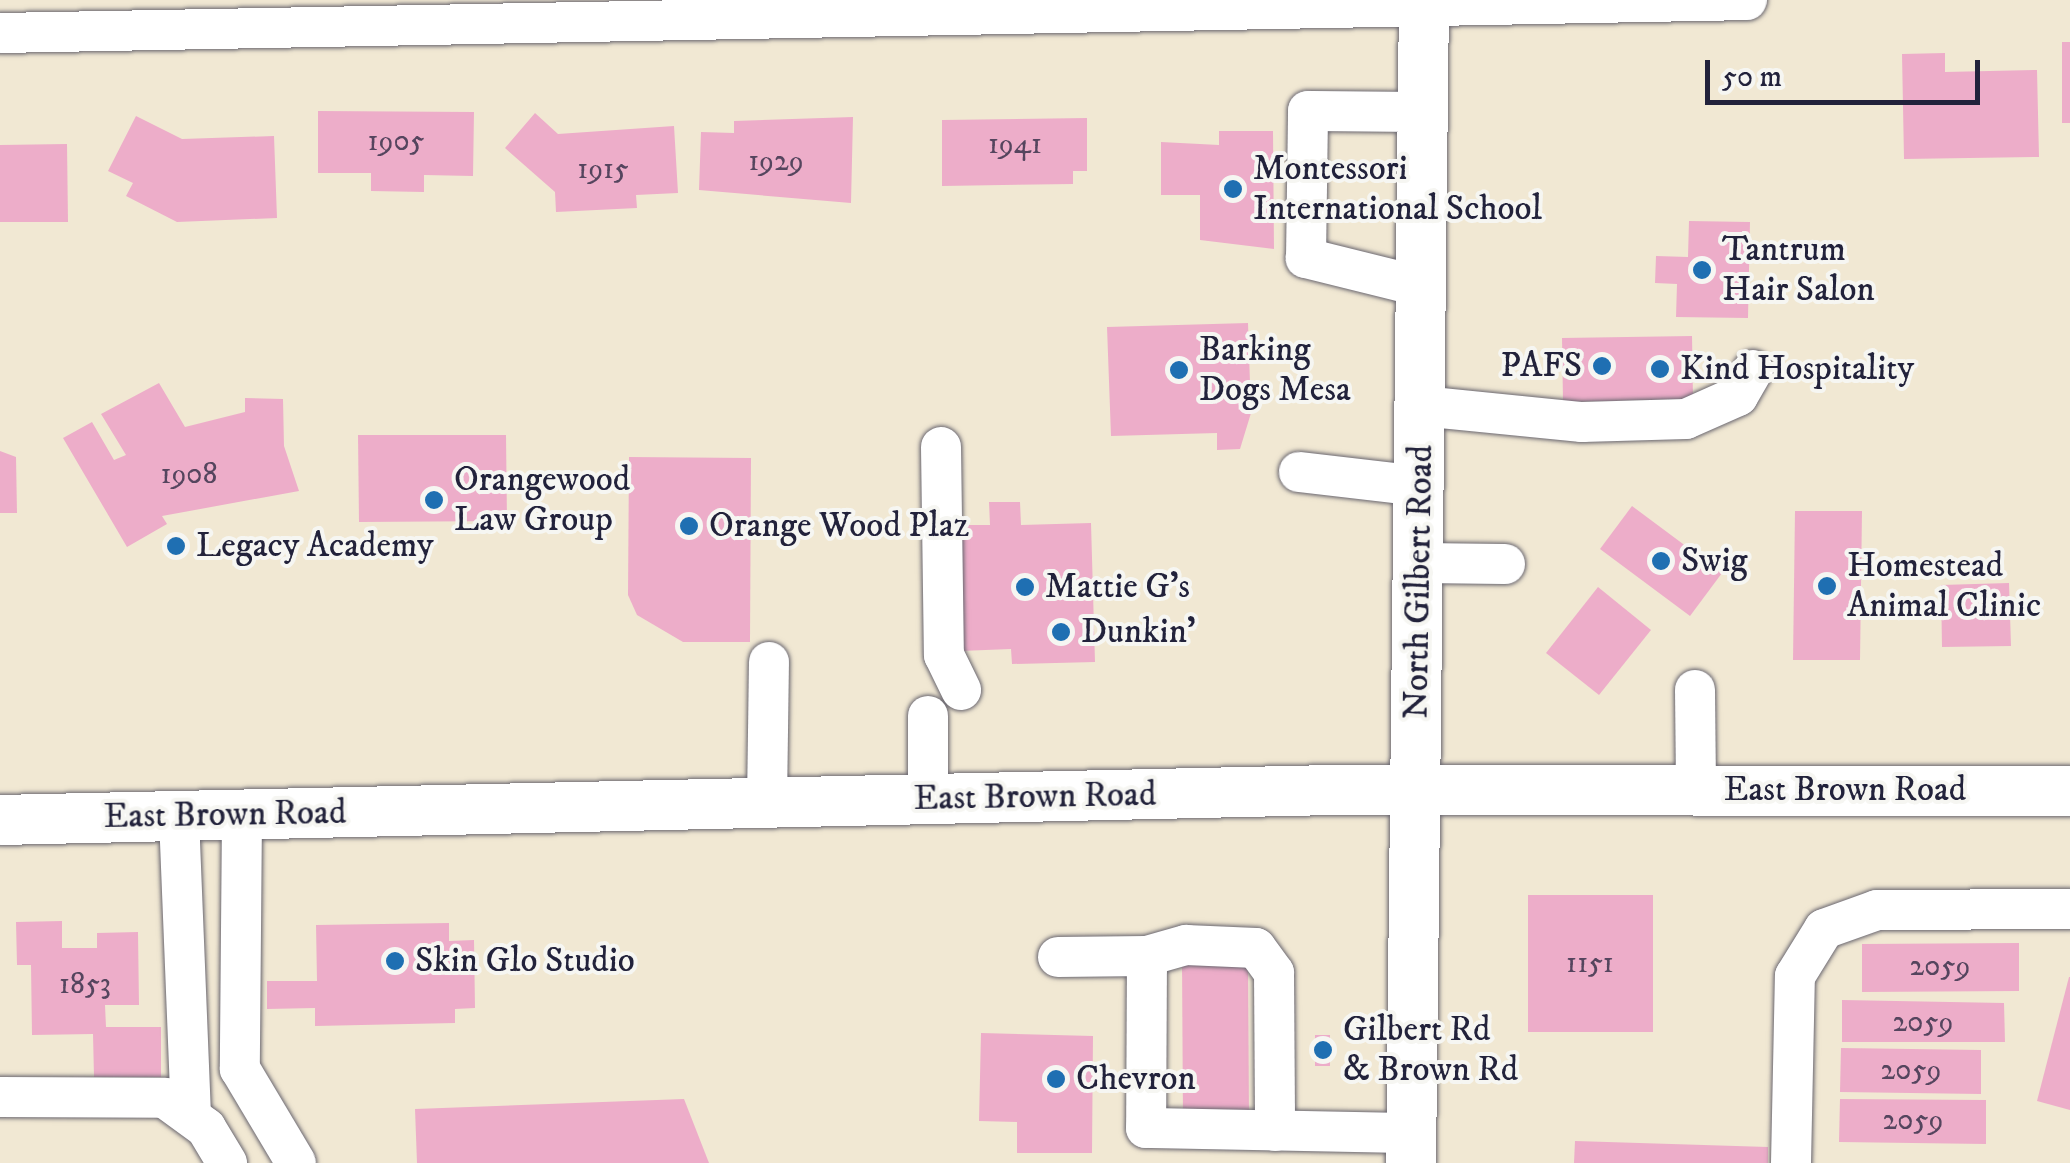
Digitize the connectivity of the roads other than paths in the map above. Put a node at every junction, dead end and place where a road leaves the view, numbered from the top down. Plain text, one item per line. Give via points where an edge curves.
1 (1746, 0) edge
2 (1424, 3) edge
3 (0, 33) edge
4 (1425, 112) junction
5 (1422, 287) junction
6 (1753, 370) dead end
7 (1421, 406) junction
8 (941, 447) dead end
9 (1299, 472) dead end
10 (1420, 486) junction
11 (1420, 563) junction
12 (1505, 564) dead end
13 (769, 662) dead end
14 (961, 690) dead end
15 (1695, 690) dead end
16 (928, 716) dead end
17 (1416, 790) junction
18 (1696, 790) junction
19 (2070, 791) edge
20 (928, 800) junction
21 (767, 803) junction
22 (242, 815) junction
23 (179, 816) junction
24 (0, 820) edge
25 (2070, 909) edge
26 (1147, 956) junction
27 (1058, 957) dead end
28 (0, 1097) edge
29 (190, 1116) junction
30 (1275, 1132) junction
31 (1411, 1148) edge
32 (226, 1163) edge
33 (296, 1163) edge
34 (1791, 1163) edge

1 - 2 street
2 - 3 street
2 - 4 main road, North Gilbert Road
4 - 5 main road, North Gilbert Road
4 - 5 street via 1308,111 1306,258
5 - 7 main road, North Gilbert Road
6 - 7 street via 1738,396 1686,419 1582,422
7 - 10 main road, North Gilbert Road
8 - 14 street via 944,655
9 - 10 street
10 - 11 main road, North Gilbert Road
11 - 12 street
11 - 17 main road, North Gilbert Road
13 - 21 street
15 - 18 street
16 - 20 street
17 - 18 main road, East Brown Road
17 - 20 main road, East Brown Road
17 - 31 main road, North Gilbert Road
18 - 19 main road, East Brown Road
20 - 21 main road, East Brown Road
21 - 22 main road, East Brown Road
22 - 23 main road, East Brown Road
22 - 33 street via 240,1069
23 - 24 main road, East Brown Road
23 - 29 street
25 - 34 street via 1877,910 1824,930 1795,976
26 - 27 street
26 - 30 street via 1186,945 1256,948 1274,973
26 - 30 street via 1146,1128
28 - 29 street via 165,1098
29 - 32 street
30 - 31 street

